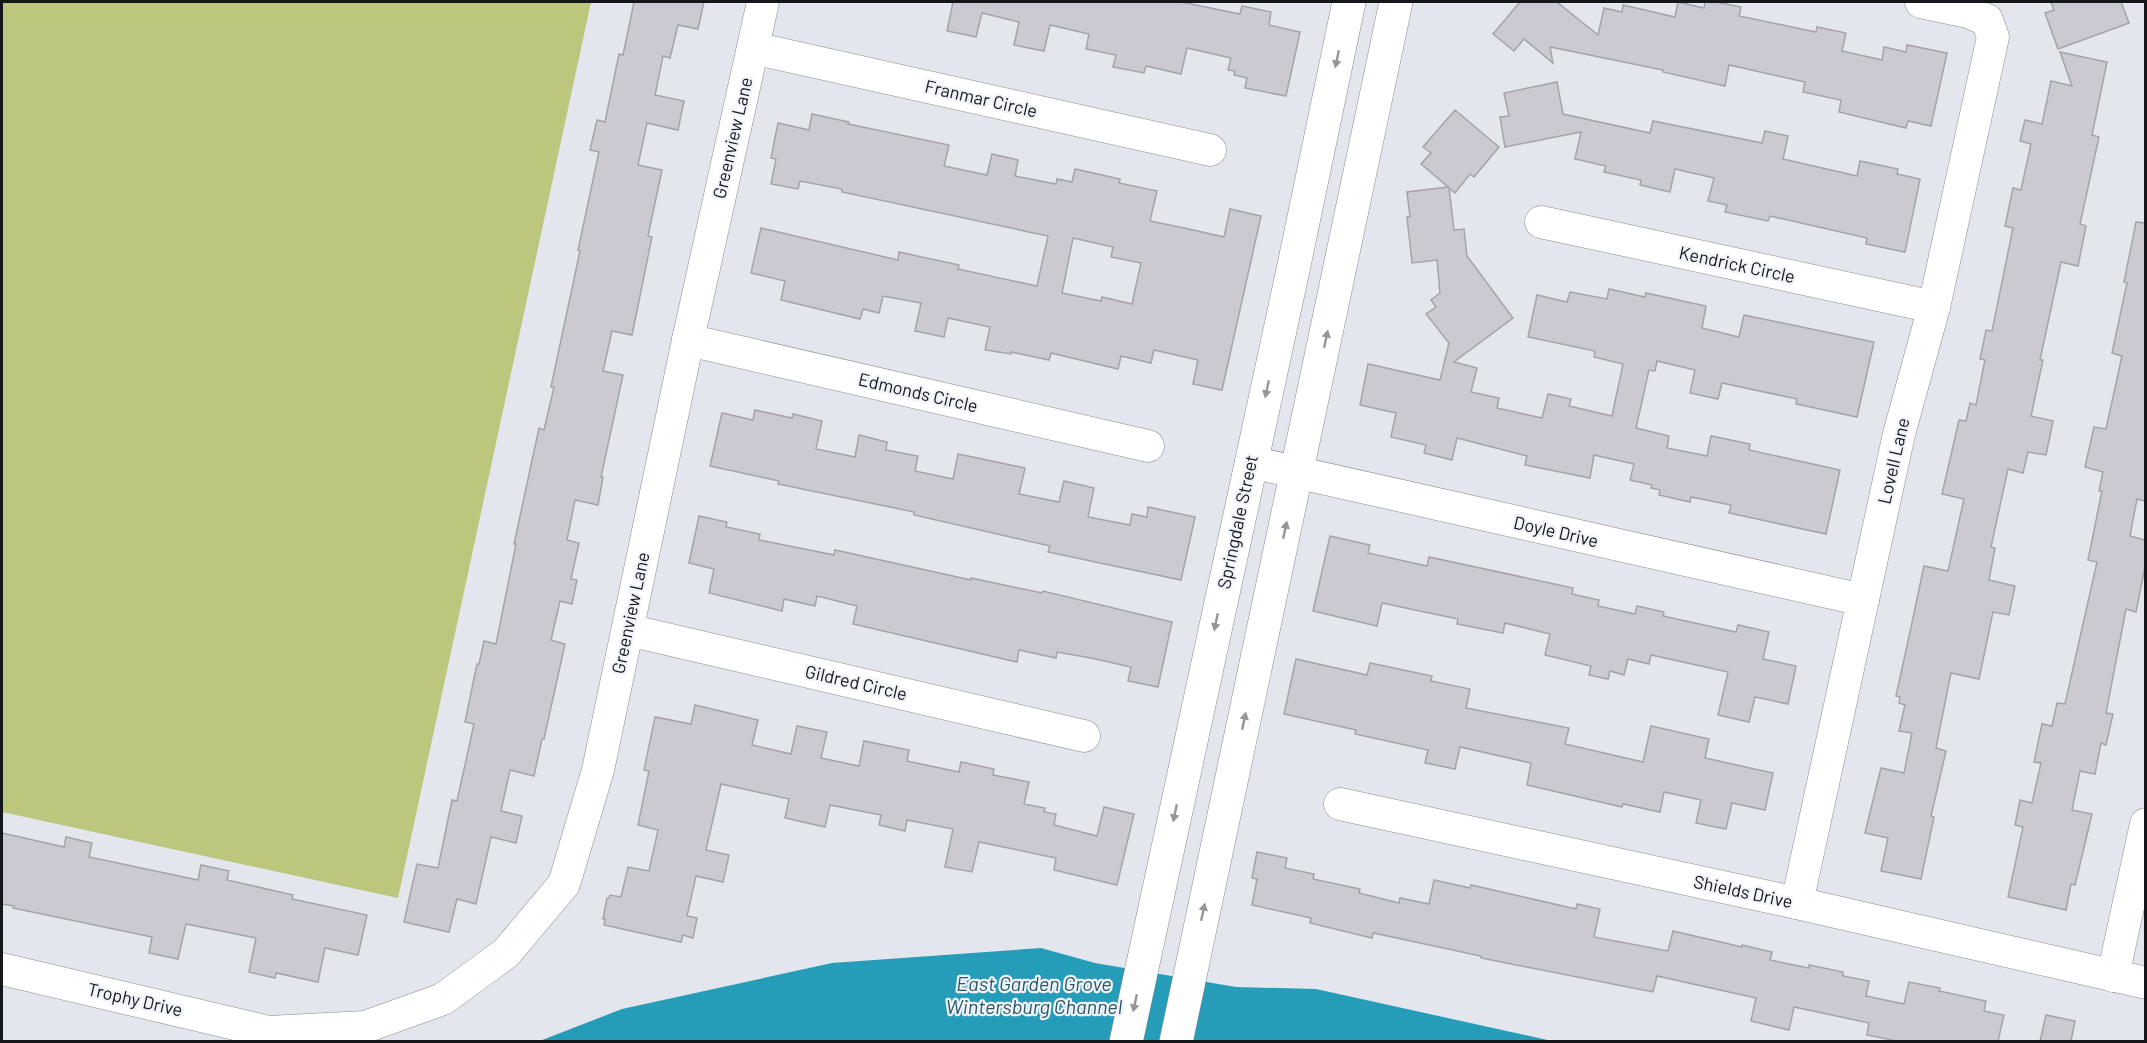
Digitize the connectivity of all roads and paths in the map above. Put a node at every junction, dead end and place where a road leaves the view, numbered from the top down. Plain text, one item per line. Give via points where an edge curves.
1 (763, 2) edge
2 (1348, 2) edge
3 (1396, 2) edge
4 (1921, 2) edge
5 (753, 48) junction
6 (1210, 150) dead end
7 (1541, 222) dead end
8 (1934, 307) junction
9 (688, 340) junction
10 (1148, 446) dead end
11 (1251, 462) junction
12 (1298, 473) junction
13 (1863, 600) junction
14 (628, 630) junction
15 (1084, 736) dead end
16 (1340, 804) dead end
17 (2145, 824) edge
18 (1797, 903) junction
19 (2, 969) edge
20 (2113, 976) junction
21 (2145, 983) edge
22 (269, 1032) joint
23 (1126, 1041) edge
24 (1176, 1041) edge

1 - 5 street, Greenview Lane
2 -> 11 main road, Springdale Street
12 -> 3 main road
4 - 8 street, Lovell Lane via 1987,20 1993,37
5 - 6 street, Franmar Circle
5 - 9 street, Greenview Lane
7 - 8 street, Kendrick Circle
8 - 13 street, Lovell Lane via 1899,434
9 - 10 street, Edmonds Circle
9 - 14 street, Greenview Lane
11 - 12 street, Doyle Drive
11 -> 23 main road, Springdale Street
12 - 13 street, Doyle Drive
24 -> 12 main road
13 - 18 street, Lovell Lane
14 - 15 street, Gildred Circle
14 - 22 street, Greenview Lane via 598,770 564,884 506,953 443,999 365,1027
16 - 18 street, Shields Drive
17 - 20 street
18 - 20 street, Shields Drive
19 - 22 street, Trophy Drive
20 - 21 street, Shields Drive

